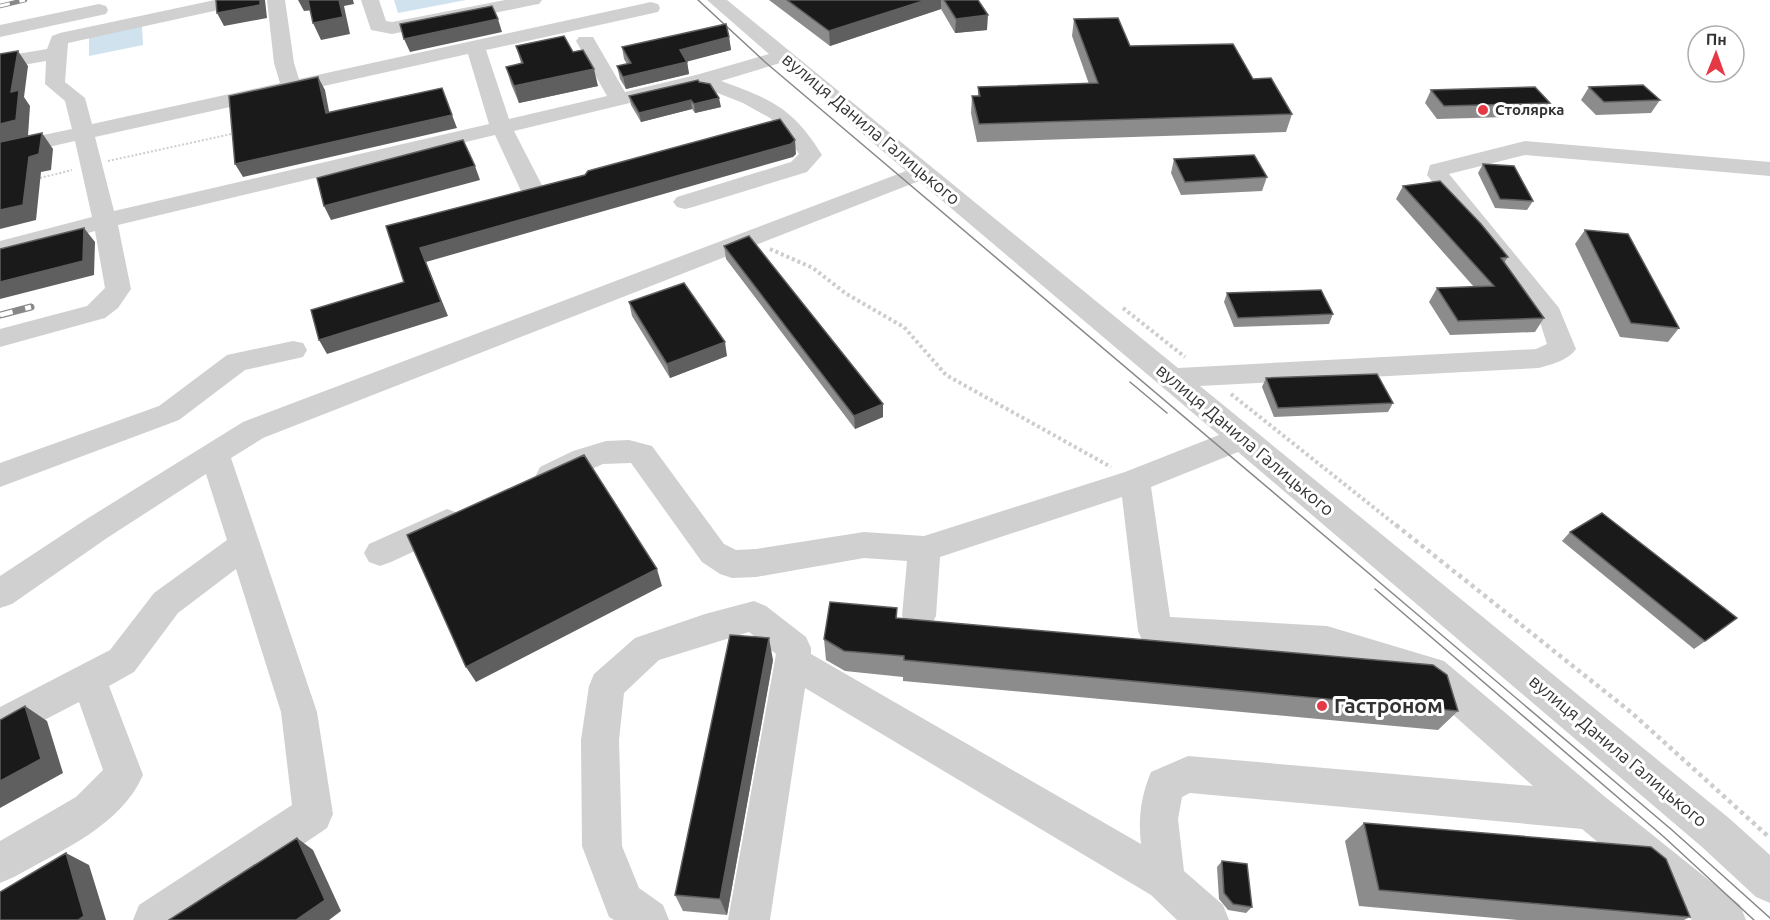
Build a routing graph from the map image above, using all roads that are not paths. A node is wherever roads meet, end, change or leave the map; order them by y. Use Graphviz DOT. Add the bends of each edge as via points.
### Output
graph roads {
  1 [pos="241,0"];
  2 [pos="276,0"];
  3 [pos="370,0"];
  4 [pos="716,0"];
  5 [pos="523,1"];
  6 [pos="117,6"];
  7 [pos="651,8"];
  8 [pos="0,31"];
  9 [pos="535,34"];
  10 [pos="586,41"];
  11 [pos="475,47"];
  12 [pos="56,53"];
  13 [pos="784,56"];
  14 [pos="0,63"];
  15 [pos="701,80"];
  16 [pos="291,87"];
  17 [pos="619,99"];
  18 [pos="501,126"];
  19 [pos="82,133"];
  20 [pos="0,151"];
  21 [pos="1770,169"];
  22 [pos="922,172"];
  23 [pos="557,187"];
  24 [pos="685,202"];
  25 [pos="105,221"];
  26 [pos="0,249"];
  27 [pos="0,338"];
  28 [pos="293,350"];
  29 [pos="1171,378"];
  30 [pos="1241,437"];
  31 [pos="214,454"];
  32 [pos="0,475"];
  33 [pos="1135,481"];
  34 [pos="527,486"];
  35 [pos="475,510"];
  36 [pos="244,545"];
  37 [pos="924,549"];
  38 [pos="380,553"];
  39 [pos="0,594"];
  40 [pos="919,616"];
  41 [pos="793,662"];
  42 [pos="88,679"];
  43 [pos="0,726"];
  44 [pos="1590,810"];
  45 [pos="0,863"];
  46 [pos="1165,881"];
  47 [pos="1770,883"];
  48 [pos="154,920"];
  49 [pos="648,920"];
  50 [pos="749,920"];
  51 [pos="1208,920"];
  52 [pos="1725,920"];
  1 -- 12 [label="street" via="68,37 59,40"];
  2 -- 16 [label="street"];
  3 -- 5 [label="street" via="378,26 383,28"];
  4 -- 13 [label="street, вулиця Данила Галицького"];
  5 -- 9 [label="street"];
  6 -- 8 [label="street"];
  7 -- 9 [label="street"];
  9 -- 11 [label="street"];
  10 -- 17 [label="street"];
  11 -- 16 [label="street"];
  11 -- 18 [label="street"];
  12 -- 14 [label="street"];
  12 -- 19 [label="street" via="55,84 75,98"];
  13 -- 15 [label="street"];
  13 -- 22 [label="street, вулиця Данила Галицького"];
  15 -- 17 [label="street"];
  15 -- 24 [label="street" via="767,105 783,117 811,155 799,167"];
  16 -- 19 [label="street"];
  17 -- 18 [label="street"];
  18 -- 23 [label="street" via="523,196"];
  18 -- 25 [label="street"];
  19 -- 20 [label="street"];
  19 -- 25 [label="street"];
  21 -- 29 [label="street" via="1525,148 1438,170 1438,175 1550,314 1562,349 1539,358"];
  22 -- 29 [label="street, вулиця Данила Галицького"];
  22 -- 31 [label="street" via="253,430"];
  25 -- 26 [label="street"];
  25 -- 27 [label="street" via="118,289 110,302 96,312"];
  28 -- 32 [label="street" via="237,362 169,413"];
  29 -- 30 [label="street, вулиця Данила Галицького"];
  30 -- 33 [label="street"];
  30 -- 47 [label="street, вулиця Данила Галицького"];
  31 -- 36 [label="street"];
  31 -- 39 [label="street"];
  33 -- 37 [label="street"];
  33 -- 44 [label="street" via="1155,631 1327,641 1431,672"];
  34 -- 37 [label="street" via="601,452 629,450 641,454 712,553 732,564 864,545"];
  35 -- 38 [label="street"];
  36 -- 42 [label="street" via="166,603 122,661"];
  36 -- 48 [label="street" via="299,711 313,814"];
  37 -- 40 [label="street"];
  41 -- 46 [label="street"];
  41 -- 49 [label="street" via="794,648 754,616 647,649 607,686 600,740 602,846 624,902"];
  41 -- 50 [label="street"];
  42 -- 43 [label="street"];
  42 -- 45 [label="street" via="124,774 90,811"];
  44 -- 46 [label="street" via="1188,774 1166,785 1158,819"];
  44 -- 52 [label="street"];
  46 -- 51 [label="street"];
}
